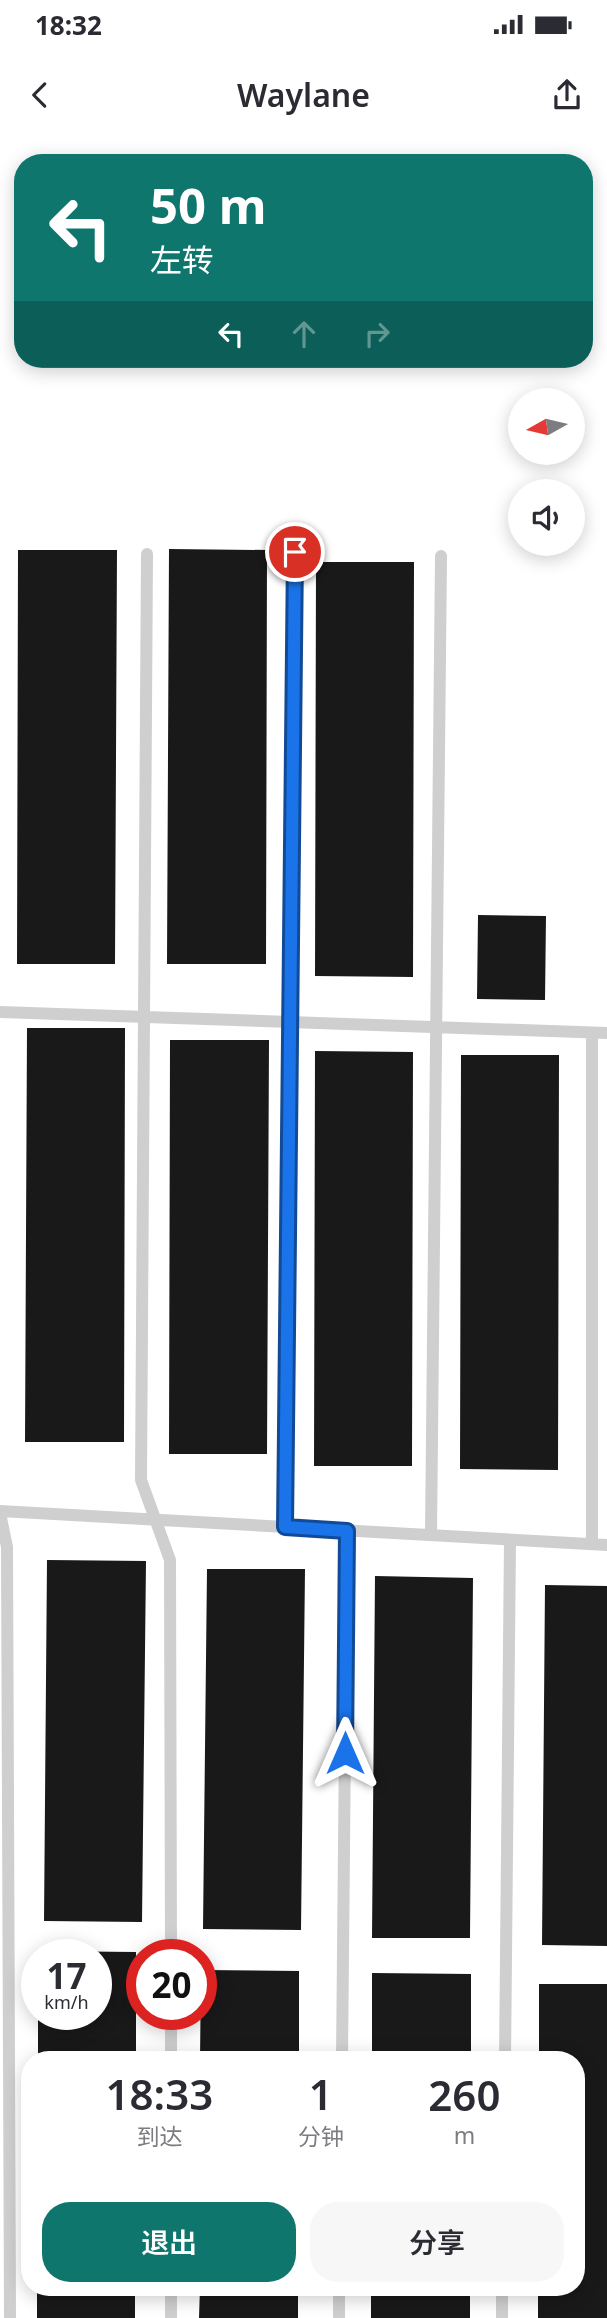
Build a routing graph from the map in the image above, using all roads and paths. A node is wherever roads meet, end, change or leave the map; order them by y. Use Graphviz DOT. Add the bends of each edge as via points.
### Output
graph roads {
  1 [pos="295,552"];
  2 [pos="147,554"];
  3 [pos="441,556"];
  4 [pos="0,1012"];
  5 [pos="144,1018"];
  6 [pos="290,1022"];
  7 [pos="436,1027"];
  8 [pos="592,1033"];
  9 [pos="607,1033"];
  10 [pos="0,1512"];
  11 [pos="156,1520"];
  12 [pos="285,1527"];
  13 [pos="347,1531"];
  14 [pos="431,1535"];
  15 [pos="510,1540"];
  16 [pos="592,1544"];
  17 [pos="607,1545"];
  18 [pos="171,1939"];
  19 [pos="171,2030"];
  20 [pos="171,2051"];
  21 [pos="342,2051"];
  22 [pos="505,2051"];
  23 [pos="172,2296"];
  24 [pos="340,2296"];
  25 [pos="502,2296"];
  26 [pos="10,2318"];
  27 [pos="172,2318"];
  28 [pos="339,2318"];
  29 [pos="502,2318"];
  1 -- 6 [label="lane"];
  2 -- 5 [label="lane"];
  3 -- 7 [label="lane"];
  4 -- 5 [label="lane"];
  5 -- 6 [label="lane"];
  5 -- 11 [label="lane" via="141,1480"];
  6 -- 7 [label="lane"];
  6 -- 12 [label="lane"];
  7 -- 8 [label="lane"];
  7 -- 14 [label="lane"];
  8 -- 9 [label="lane"];
  8 -- 16 [label="lane"];
  10 -- 11 [label="lane"];
  10 -- 26 [label="lane" via="7,1547"];
  11 -- 12 [label="lane"];
  11 -- 18 [label="lane" via="170,1560"];
  12 -- 13 [label="lane"];
  13 -- 14 [label="lane"];
  13 -- 21 [label="lane"];
  14 -- 15 [label="lane"];
  15 -- 16 [label="lane"];
  15 -- 22 [label="lane"];
  16 -- 17 [label="lane"];
  19 -- 20 [label="lane"];
  23 -- 27 [label="lane"];
  24 -- 28 [label="lane"];
  25 -- 29 [label="lane"];
}
